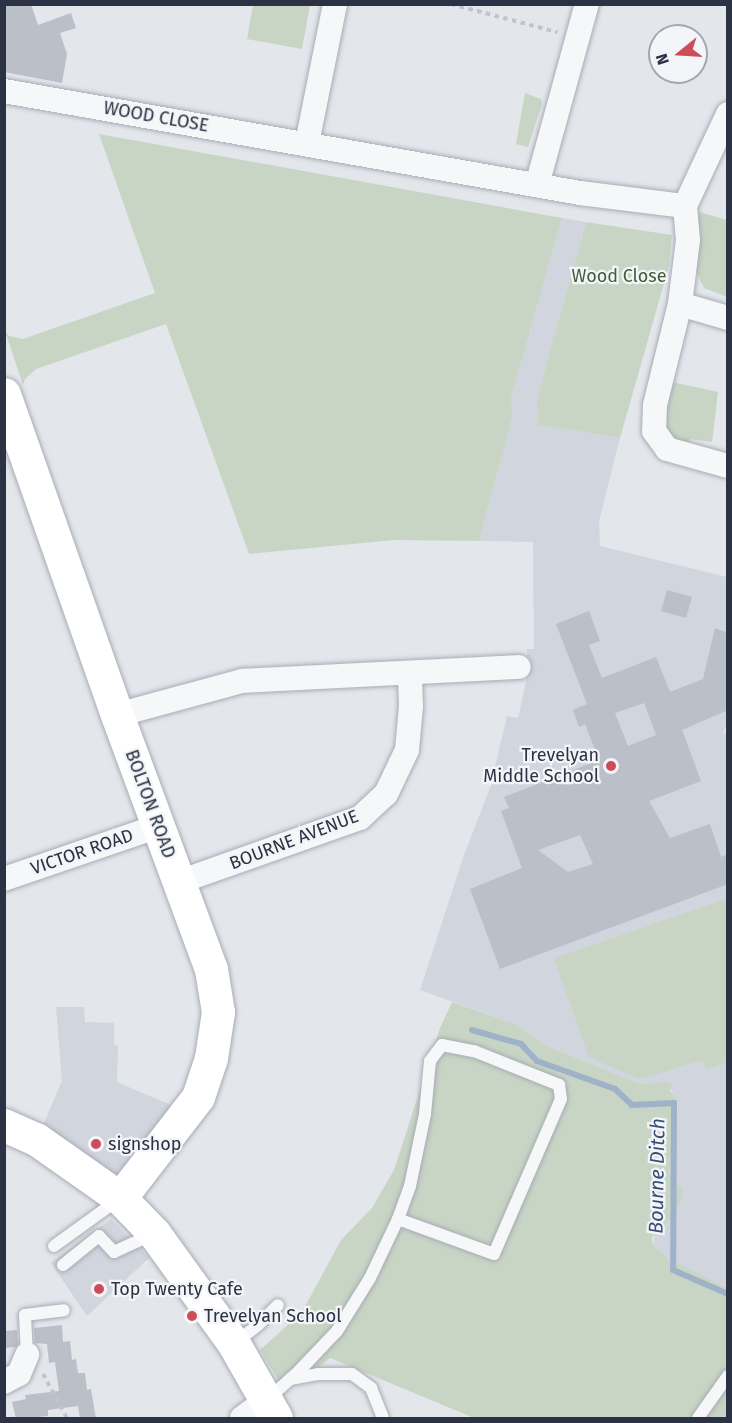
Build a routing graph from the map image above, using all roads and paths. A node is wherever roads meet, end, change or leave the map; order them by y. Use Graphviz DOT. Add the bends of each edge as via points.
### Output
graph roads {
  1 [pos="335,4"];
  2 [pos="451,4"];
  3 [pos="587,4"];
  4 [pos="578,37"];
  5 [pos="4,91"];
  6 [pos="728,114"];
  7 [pos="307,143"];
  8 [pos="537,185"];
  9 [pos="685,206"];
  10 [pos="680,304"];
  11 [pos="728,318"];
  12 [pos="4,394"];
  13 [pos="14,448"];
  14 [pos="728,466"];
  15 [pos="519,667"];
  16 [pos="410,674"];
  17 [pos="117,715"];
  18 [pos="159,826"];
  19 [pos="4,879"];
  20 [pos="179,882"];
  21 [pos="4,1125"];
  22 [pos="120,1198"];
  23 [pos="398,1219"];
  24 [pos="154,1233"];
  25 [pos="54,1246"];
  26 [pos="63,1264"];
  27 [pos="278,1305"];
  28 [pos="64,1310"];
  29 [pos="234,1344"];
  30 [pos="27,1355"];
  31 [pos="728,1376"];
  32 [pos="4,1382"];
  33 [pos="268,1404"];
  34 [pos="67,1419"];
  35 [pos="383,1419"];
  36 [pos="698,1419"];
  1 -- 7 [label="street"];
  2 -- 4 [label="path"];
  3 -- 4 [label="street"];
  4 -- 8 [label="street"];
  5 -- 7 [label="street, WOOD CLOSE"];
  6 -- 9 [label="street"];
  7 -- 8 [label="street, WOOD CLOSE"];
  8 -- 9 [label="street, WOOD CLOSE"];
  9 -- 10 [label="street" via="688,240"];
  10 -- 11 [label="street"];
  10 -- 14 [label="street" via="655,405 654,431 667,449"];
  12 -- 13 [label="street, BOLTON ROAD"];
  13 -- 17 [label="street, BOLTON ROAD"];
  15 -- 16 [label="street"];
  16 -- 17 [label="street" via="242,681"];
  16 -- 20 [label="street, BOURNE AVENUE" via="407,750 386,794 360,819"];
  17 -- 18 [label="street, BOLTON ROAD"];
  18 -- 19 [label="street, VICTOR ROAD"];
  18 -- 20 [label="street, BOLTON ROAD"];
  20 -- 22 [label="street, BOLTON ROAD" via="211,969 218,1012 211,1058 198,1097"];
  21 -- 22 [label="street" via="36,1139"];
  22 -- 24 [label="street"];
  22 -- 25 [label="lane"];
  23 -- 23 [label="lane" via="410,1186 425,1114 430,1061 442,1046 474,1051 559,1085 561,1099 494,1254"];
  23 -- 33 [label="lane" via="370,1278 337,1331"];
  24 -- 26 [label="lane" via="114,1252 99,1236"];
  24 -- 29 [label="street"];
  27 -- 29 [label="lane"];
  28 -- 30 [label="lane" via="25,1315"];
  29 -- 33 [label="street"];
  30 -- 32 [label="street" via="18,1374"];
  30 -- 34 [label="path" via="37,1362"];
  31 -- 36 [label="lane"];
  33 -- 35 [label="lane" via="318,1374 352,1374 371,1388"];
}
